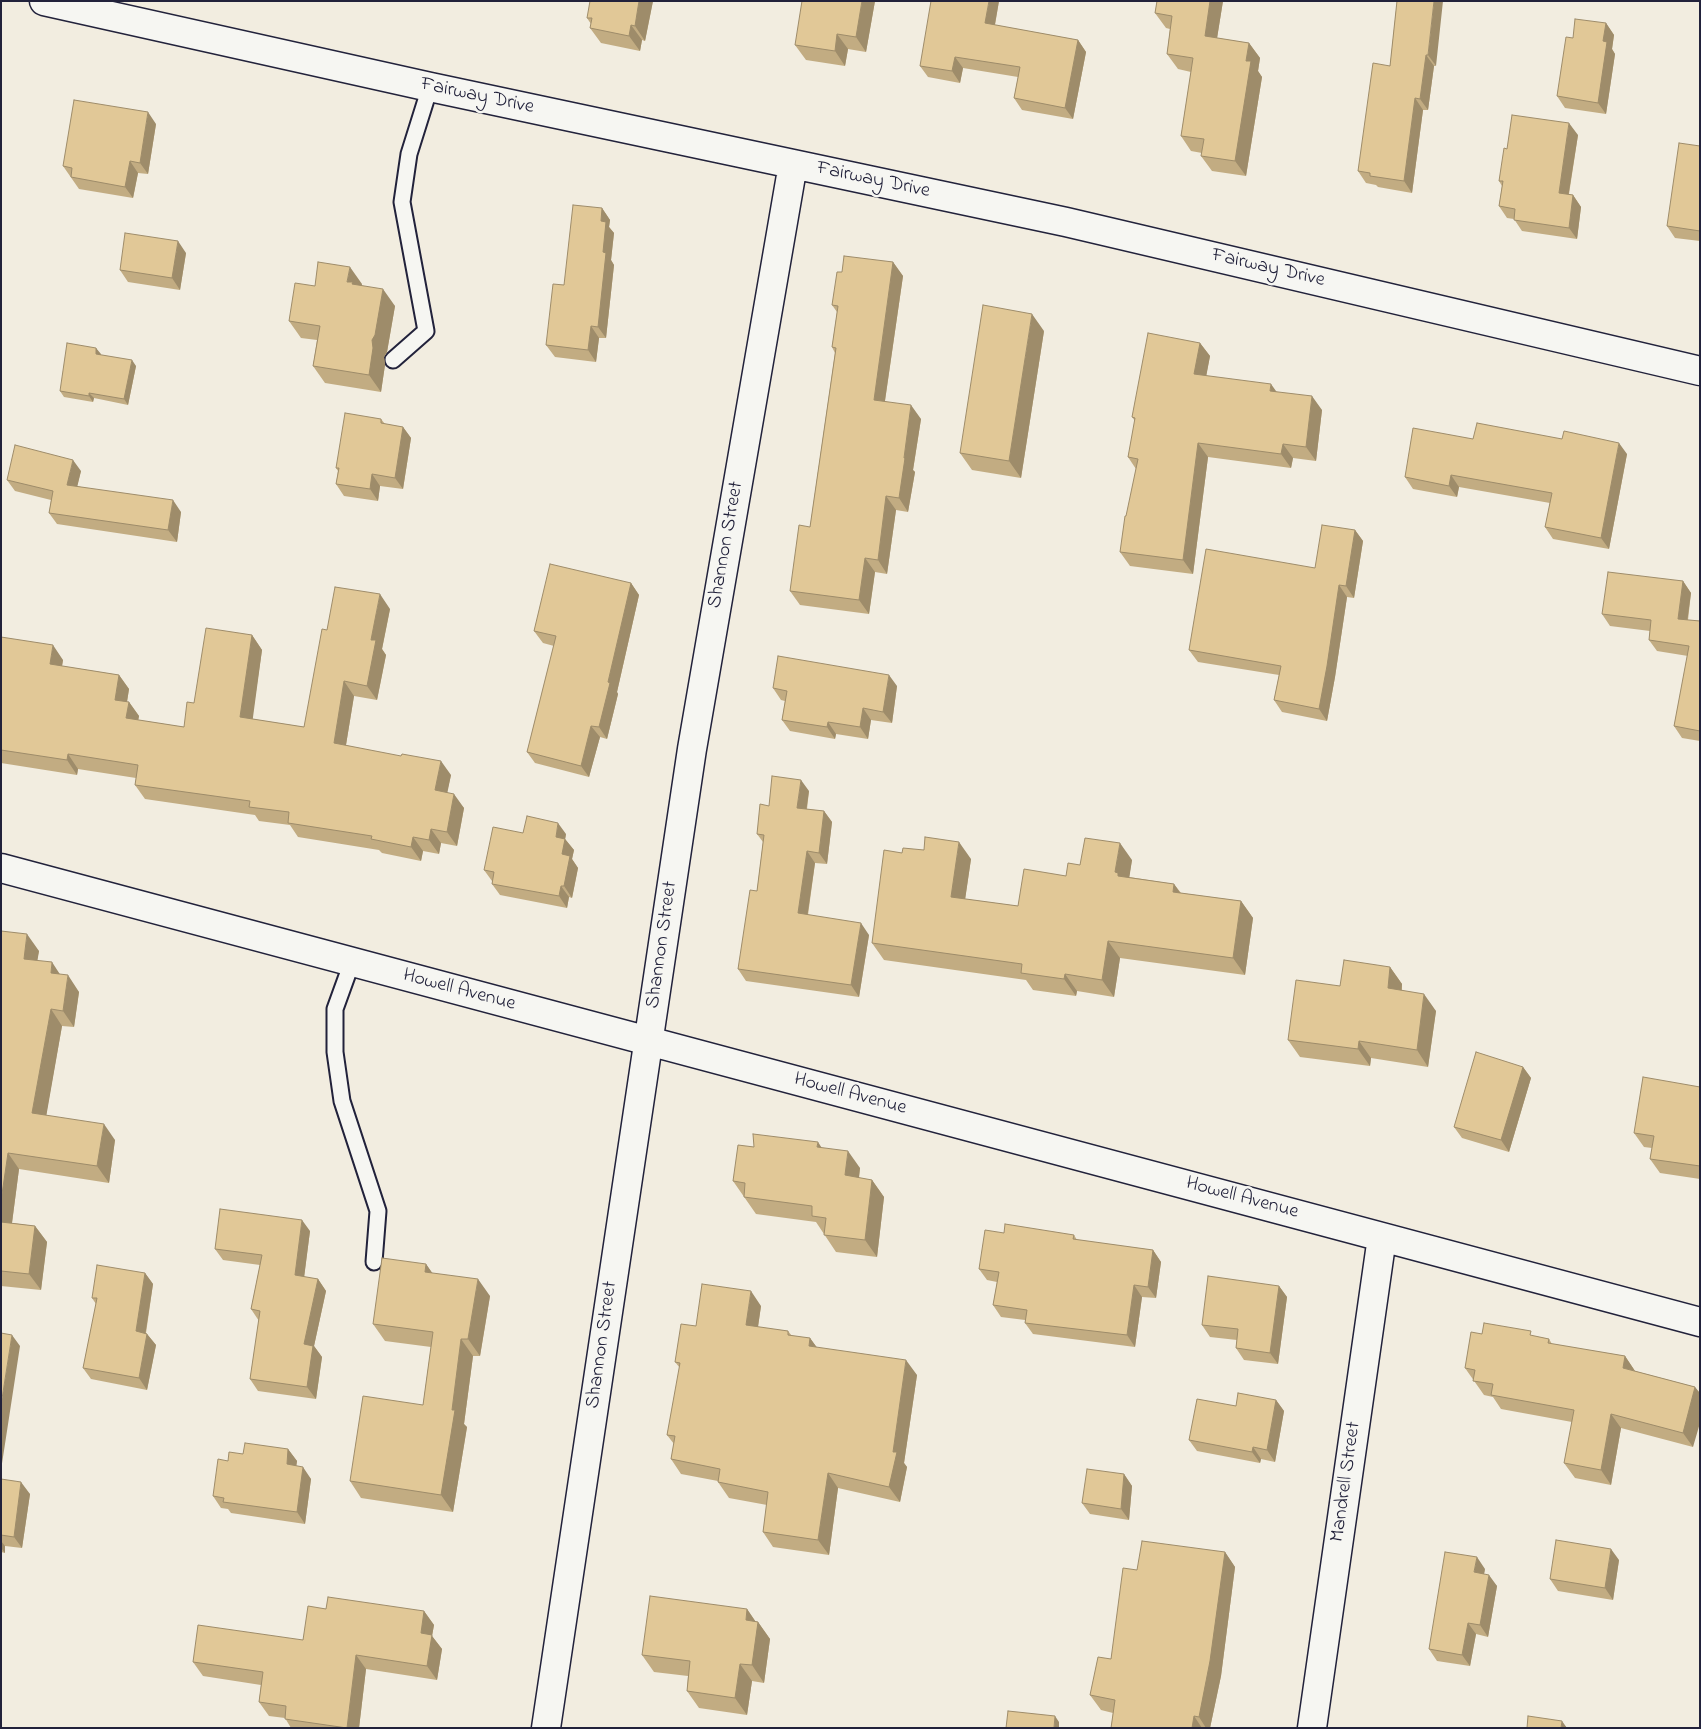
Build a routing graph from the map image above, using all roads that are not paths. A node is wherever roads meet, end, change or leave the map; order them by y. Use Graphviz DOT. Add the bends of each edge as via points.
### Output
graph roads {
  1 [pos="44,1"];
  2 [pos="430,87"];
  3 [pos="793,164"];
  4 [pos="392,360"];
  5 [pos="1700,371"];
  6 [pos="1,868"];
  7 [pos="352,962"];
  8 [pos="648,1042"];
  9 [pos="1382,1236"];
  10 [pos="374,1262"];
  11 [pos="1700,1322"];
  12 [pos="546,1728"];
  13 [pos="1312,1728"];
  1 -- 2 [label="street, Fairway Drive"];
  2 -- 3 [label="street, Fairway Drive"];
  2 -- 4 [label="lane" via="409,154 402,202 426,332"];
  3 -- 5 [label="street, Fairway Drive" via="1066,222"];
  3 -- 8 [label="street, Shannon Street" via="692,749"];
  6 -- 7 [label="street, Howell Avenue"];
  7 -- 8 [label="street, Howell Avenue"];
  7 -- 10 [label="lane" via="335,1009 335,1052 342,1101 378,1211"];
  8 -- 9 [label="street, Howell Avenue"];
  8 -- 12 [label="street, Shannon Street"];
  9 -- 11 [label="street, Howell Avenue"];
  9 -- 13 [label="street, Mandrell Street"];
}
